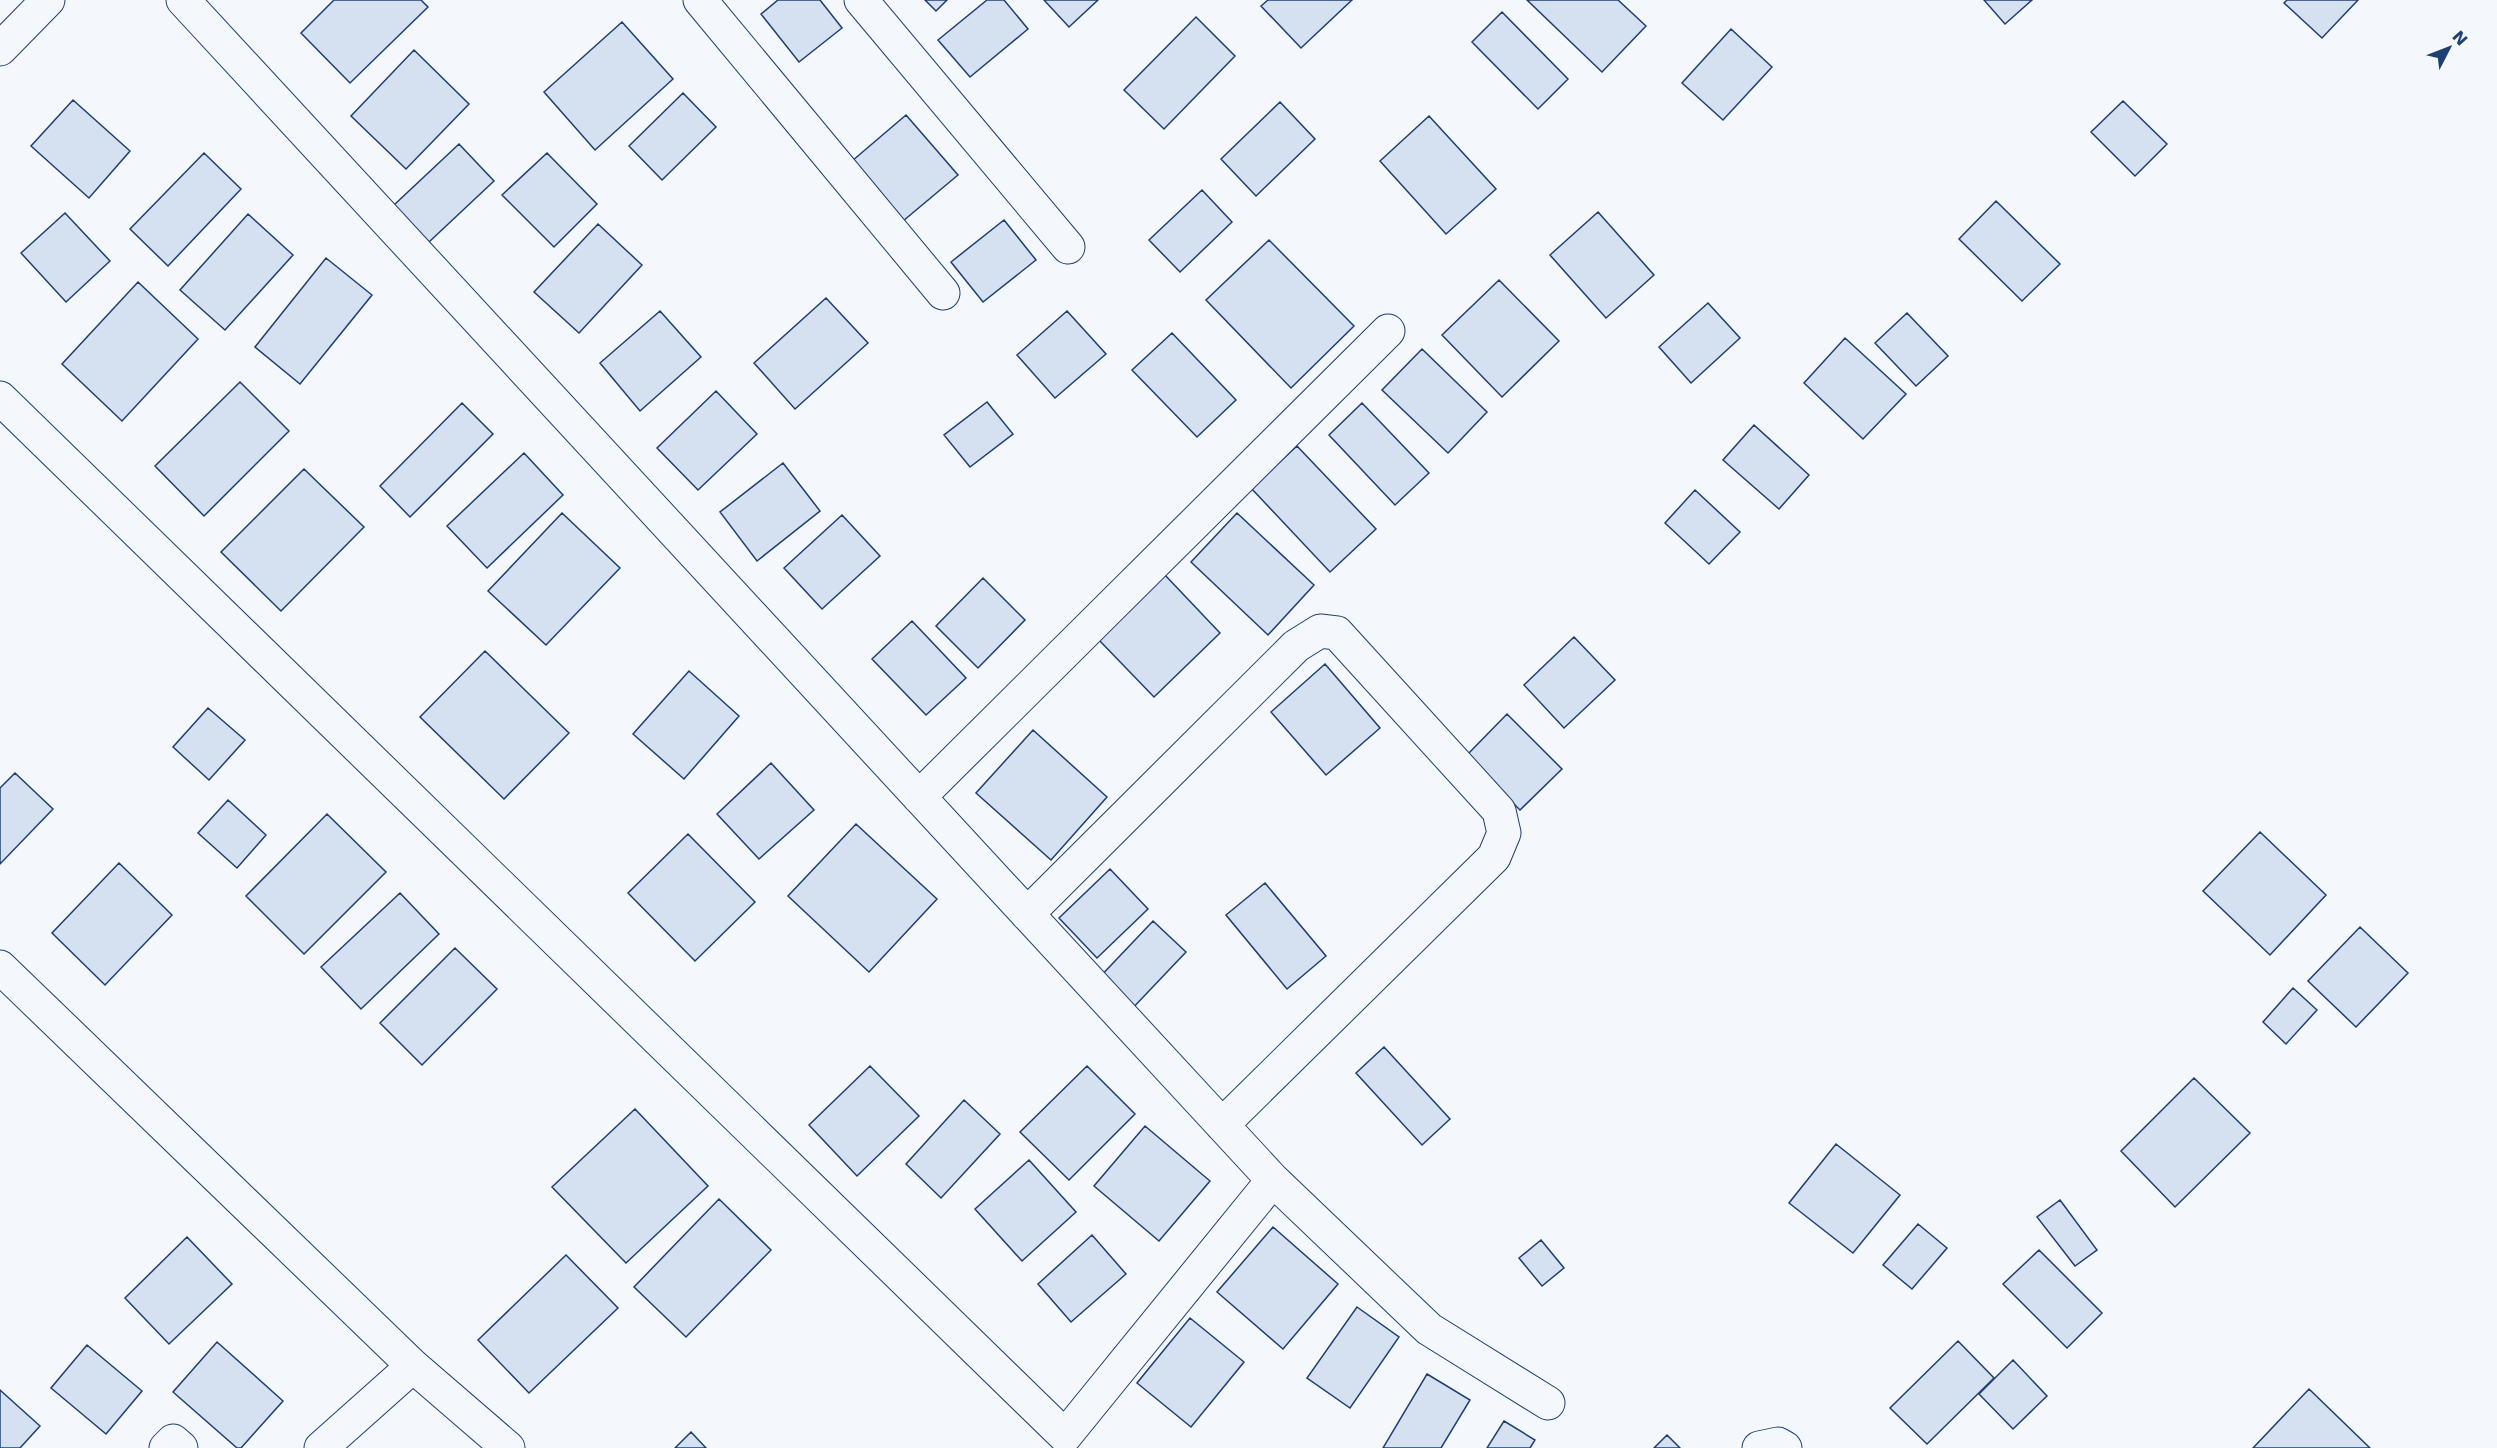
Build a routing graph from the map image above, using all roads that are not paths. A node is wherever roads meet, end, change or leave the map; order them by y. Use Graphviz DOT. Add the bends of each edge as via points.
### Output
graph roads {
  1 [pos="48,0"];
  2 [pos="183,0"];
  3 [pos="700,0"];
  4 [pos="861,0"];
  5 [pos="0,49"];
  6 [pos="1068,247"];
  7 [pos="943,293"];
  8 [pos="1388,331"];
  9 [pos="0,398"];
  10 [pos="919,797"];
  11 [pos="1027,914"];
  12 [pos="0,967"];
  13 [pos="1222,1125"];
  14 [pos="1272,1180"];
  15 [pos="413,1366"];
  16 [pos="1548,1403"];
  17 [pos="166,1448"];
  18 [pos="181,1448"];
  19 [pos="321,1448"];
  20 [pos="508,1448"];
  21 [pos="1759,1448"];
  22 [pos="1785,1448"];
  1 -- 5 [label="street"];
  2 -- 10 [label="street"];
  3 -- 7 [label="street"];
  4 -- 6 [label="street"];
  8 -- 10 [label="street"];
  9 -- 14 [label="street" via="1065,1437"];
  10 -- 11 [label="street"];
  11 -- 13 [label="street"];
  11 -- 13 [label="street" via="1296,646 1320,631 1337,633 1499,811 1504,833 1494,857"];
  12 -- 15 [label="street"];
  13 -- 14 [label="street"];
  14 -- 16 [label="street" via="1429,1329"];
  15 -- 19 [label="street"];
  15 -- 20 [label="street"];
  17 -- 18 [label="street" via="173,1441"];
  21 -- 22 [label="street" via="1778,1444"];
}
